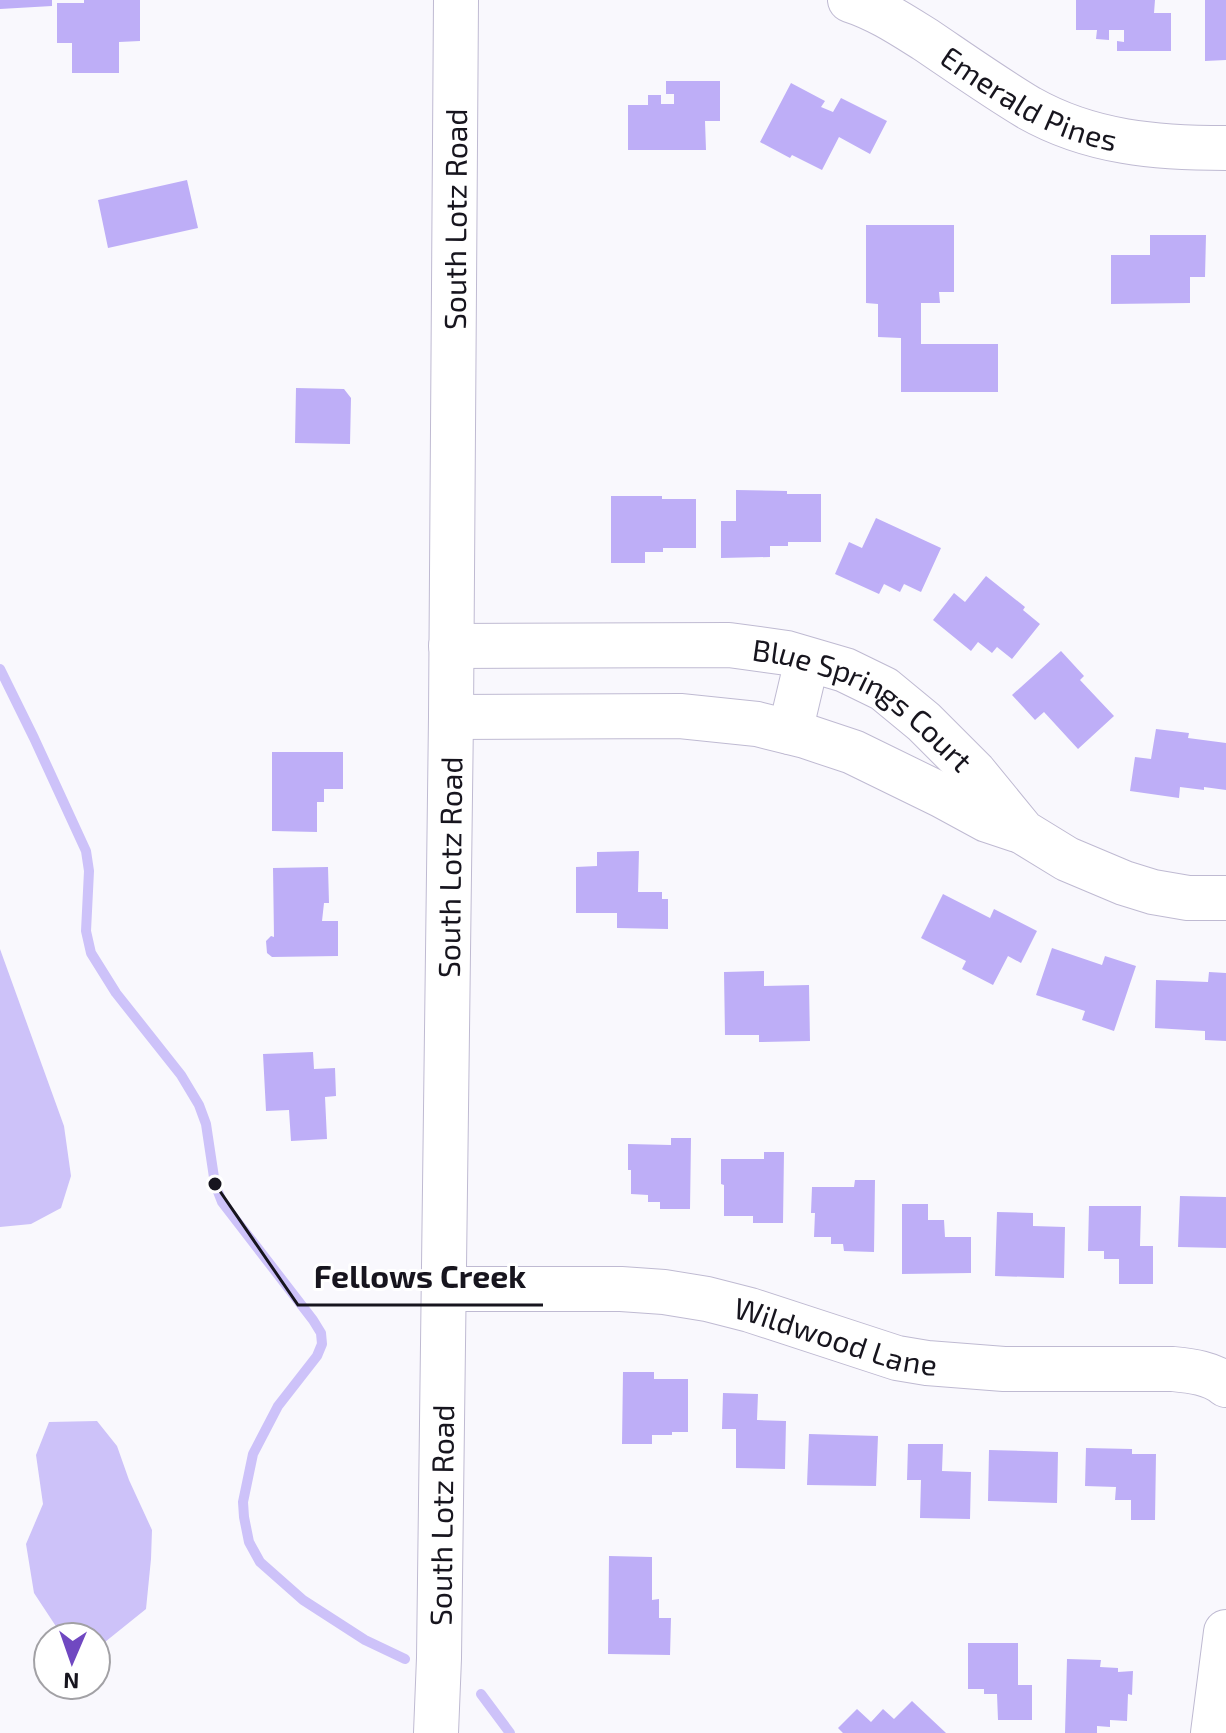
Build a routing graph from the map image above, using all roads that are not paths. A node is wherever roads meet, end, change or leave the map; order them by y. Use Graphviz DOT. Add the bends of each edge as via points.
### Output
graph roads {
  1 [pos="456,0"];
  2 [pos="850,0"];
  3 [pos="1226,148"];
  4 [pos="451,646"];
  5 [pos="807,660"];
  6 [pos="451,717"];
  7 [pos="790,732"];
  8 [pos="1023,832"];
  9 [pos="1226,898"];
  10 [pos="444,1289"];
  11 [pos="1226,1385"];
  12 [pos="1226,1632"];
  13 [pos="436,1733"];
  14 [pos="1213,1733"];
  1 -- 4 [label="street, South Lotz Road"];
  2 -- 3 [label="street, Emerald Pines" via="890,17 1030,108 1062,123 1130,143"];
  4 -- 5 [label="street, Blue Springs Court" via="729,645"];
  4 -- 6 [label="street, South Lotz Road"];
  5 -- 7 [label="street"];
  5 -- 8 [label="street, Blue Springs Court" via="845,670 884,689 974,772"];
  6 -- 7 [label="street" via="680,716"];
  6 -- 10 [label="street, South Lotz Road"];
  7 -- 8 [label="street" via="853,752 987,820"];
  8 -- 9 [label="street, Blue Springs Court" via="1067,859 1124,883 1188,898"];
  10 -- 11 [label="street, Wildwood Lane" via="664,1292 750,1310 897,1358 1004,1369 1173,1369 1200,1372"];
  10 -- 13 [label="street, South Lotz Road"];
  12 -- 14 [label="street"];
}
